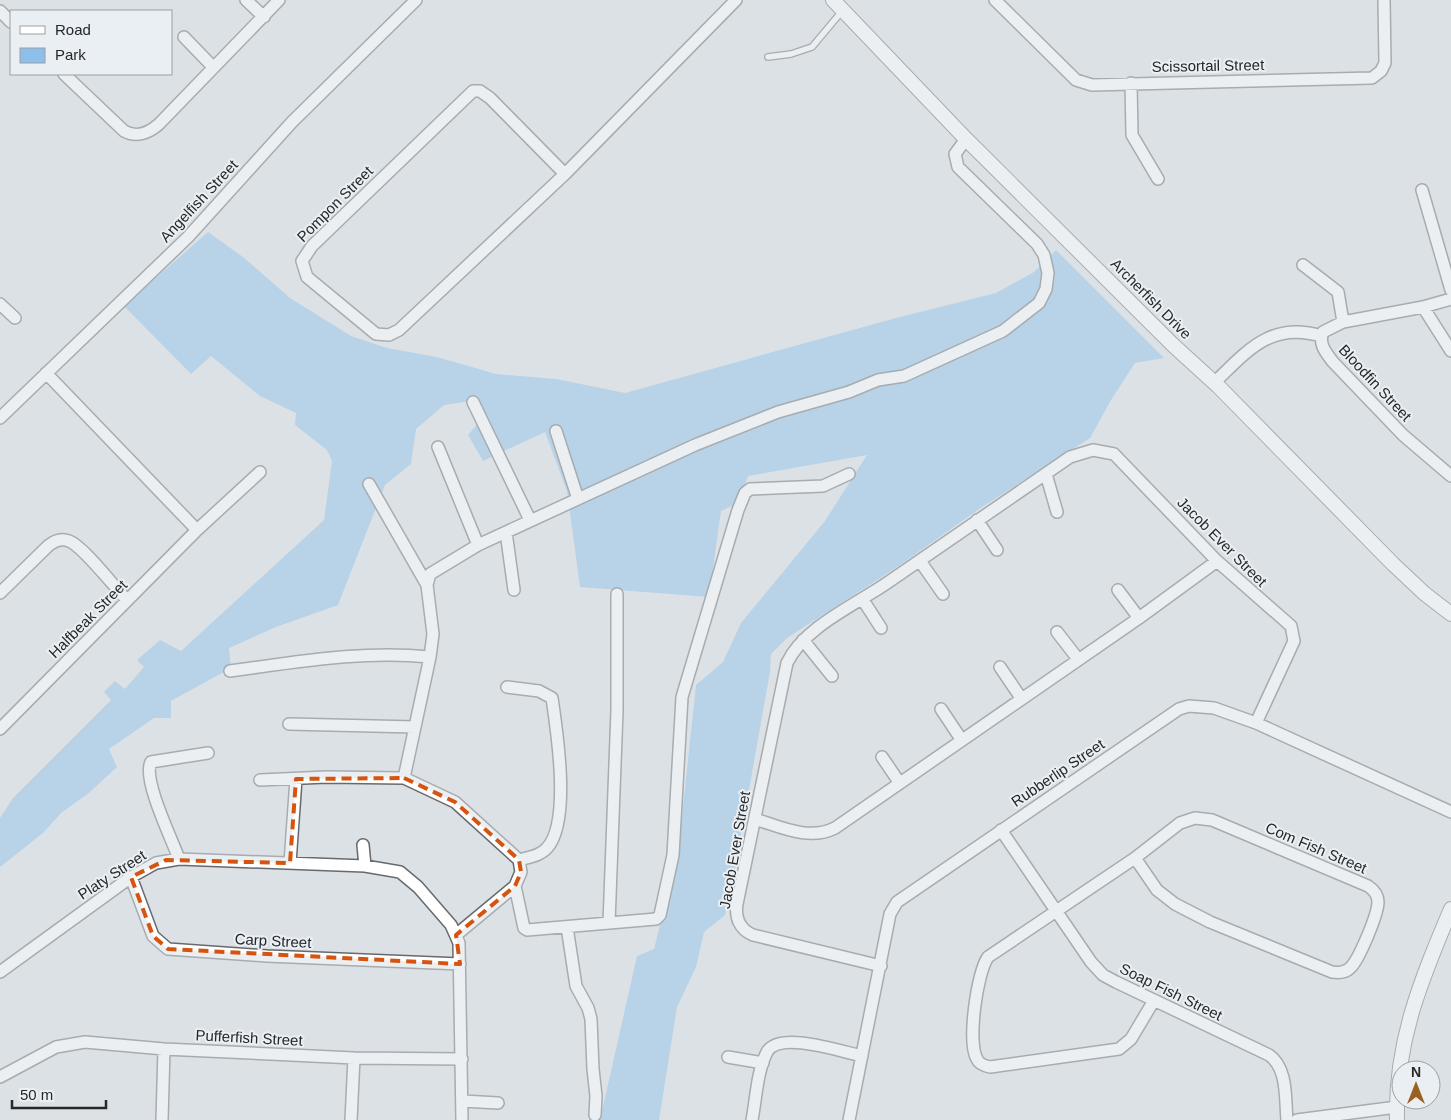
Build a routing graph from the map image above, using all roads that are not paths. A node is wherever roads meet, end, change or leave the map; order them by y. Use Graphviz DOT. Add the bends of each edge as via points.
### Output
graph roads {
  1 [pos="246,0"];
  2 [pos="279,0"];
  3 [pos="416,0"];
  4 [pos="736,0"];
  5 [pos="995,0"];
  6 [pos="1384,0"];
  7 [pos="838,5"];
  8 [pos="0,11"];
  9 [pos="264,17"];
  10 [pos="10,21"];
  11 [pos="184,37"];
  12 [pos="768,57"];
  13 [pos="213,67"];
  14 [pos="65,75"];
  15 [pos="1131,83"];
  16 [pos="966,138"];
  17 [pos="565,174"];
  18 [pos="1158,179"];
  19 [pos="1422,190"];
  20 [pos="1303,265"];
  21 [pos="1451,290"];
  22 [pos="1451,299"];
  23 [pos="0,304"];
  24 [pos="1423,307"];
  25 [pos="14,318"];
  26 [pos="1343,322"];
  27 [pos="1322,336"];
  28 [pos="1451,351"];
  29 [pos="46,373"];
  30 [pos="1214,383"];
  31 [pos="473,402"];
  32 [pos="0,418"];
  33 [pos="556,431"];
  34 [pos="438,447"];
  35 [pos="260,472"];
  36 [pos="849,474"];
  37 [pos="1046,474"];
  38 [pos="1451,476"];
  39 [pos="369,484"];
  40 [pos="578,499"];
  41 [pos="1058,512"];
  42 [pos="530,520"];
  43 [pos="977,520"];
  44 [pos="197,530"];
  45 [pos="506,532"];
  46 [pos="478,545"];
  47 [pos="998,550"];
  48 [pos="920,561"];
  49 [pos="1217,561"];
  50 [pos="427,585"];
  51 [pos="514,590"];
  52 [pos="1118,590"];
  53 [pos="0,593"];
  54 [pos="617,594"];
  55 [pos="943,594"];
  56 [pos="127,600"];
  57 [pos="863,600"];
  58 [pos="1451,614"];
  59 [pos="1139,618"];
  60 [pos="880,628"];
  61 [pos="1057,632"];
  62 [pos="803,640"];
  63 [pos="430,657"];
  64 [pos="1078,659"];
  65 [pos="1000,667"];
  66 [pos="230,671"];
  67 [pos="832,676"];
  68 [pos="507,687"];
  69 [pos="1021,698"];
  70 [pos="941,709"];
  71 [pos="1256,723"];
  72 [pos="289,724"];
  73 [pos="415,727"];
  74 [pos="0,729"];
  75 [pos="961,739"];
  76 [pos="208,753"];
  77 [pos="882,757"];
  78 [pos="296,778"];
  79 [pos="404,778"];
  80 [pos="260,780"];
  81 [pos="899,782"];
  82 [pos="1451,812"];
  83 [pos="755,819"];
  84 [pos="1001,830"];
  85 [pos="364,845"];
  86 [pos="1135,858"];
  87 [pos="179,859"];
  88 [pos="519,860"];
  89 [pos="290,863"];
  90 [pos="365,866"];
  91 [pos="131,876"];
  92 [pos="514,886"];
  93 [pos="1451,909"];
  94 [pos="1056,911"];
  95 [pos="610,923"];
  96 [pos="567,927"];
  97 [pos="456,935"];
  98 [pos="460,964"];
  99 [pos="881,966"];
  100 [pos="0,972"];
  101 [pos="1153,1002"];
  102 [pos="164,1049"];
  103 [pos="862,1056"];
  104 [pos="728,1057"];
  105 [pos="354,1058"];
  106 [pos="462,1059"];
  107 [pos="763,1063"];
  108 [pos="0,1077"];
  109 [pos="462,1101"];
  110 [pos="498,1103"];
  111 [pos="1397,1113"];
  112 [pos="595,1116"];
  113 [pos="162,1120"];
  114 [pos="351,1120"];
  115 [pos="462,1120"];
  116 [pos="752,1120"];
  117 [pos="849,1120"];
  118 [pos="1287,1120"];
  119 [pos="1297,1120"];
  1 -- 9 [label="street"];
  2 -- 9 [label="street"];
  3 -- 29 [label="street, Angelfish Street" via="292,122 188,237"];
  4 -- 17 [label="street, Pompon Street"];
  5 -- 15 [label="street, Scissortail Street" via="1076,80 1092,85"];
  6 -- 15 [label="street, Scissortail Street" via="1385,62 1381,71 1372,78"];
  7 -- 12 [label="lane" via="812,46 791,54"];
  7 -- 16 [label="street, Archerfish Drive"];
  8 -- 10 [label="street"];
  9 -- 13 [label="street"];
  11 -- 13 [label="street"];
  13 -- 14 [label="street" via="154,128 135,135 124,132"];
  15 -- 18 [label="street" via="1132,135"];
  16 -- 30 [label="street, Archerfish Drive"];
  16 -- 40 [label="street" via="955,154 958,166 1037,244 1044,255 1048,273 1040,303 1003,331 904,376 878,380 849,392 778,412 695,445"];
  17 -- 17 [label="street, Pompon Street" via="394,333 376,334 304,272 302,261 312,246 473,91 480,91 490,98"];
  19 -- 21 [label="street"];
  20 -- 26 [label="street" via="1338,292"];
  22 -- 24 [label="street, Bloodfin Street"];
  23 -- 25 [label="street"];
  24 -- 26 [label="street, Bloodfin Street"];
  24 -- 28 [label="street"];
  26 -- 27 [label="street, Bloodfin Street" via="1328,328"];
  27 -- 30 [label="street" via="1292,331 1269,336"];
  27 -- 38 [label="street, Bloodfin Street" via="1324,349 1333,362 1404,435"];
  29 -- 32 [label="street, Angelfish Street"];
  29 -- 44 [label="street"];
  30 -- 58 [label="street, Archerfish Drive" via="1393,564"];
  31 -- 42 [label="street"];
  33 -- 40 [label="street"];
  34 -- 46 [label="street"];
  35 -- 44 [label="street, Halfbeak Street"];
  36 -- 95 [label="street" via="823,486 756,488 746,493 719,568 682,697 673,855 660,915 656,919"];
  37 -- 41 [label="street"];
  37 -- 43 [label="street, Jacob Ever Street"];
  37 -- 49 [label="street, Jacob Ever Street" via="1085,451 1101,450 1114,454"];
  39 -- 50 [label="street"];
  40 -- 42 [label="street"];
  42 -- 45 [label="street"];
  43 -- 47 [label="street"];
  43 -- 48 [label="street, Jacob Ever Street"];
  44 -- 56 [label="street, Halfbeak Street"];
  45 -- 46 [label="street"];
  45 -- 51 [label="street"];
  46 -- 50 [label="street" via="430,574"];
  48 -- 55 [label="street"];
  48 -- 57 [label="street, Jacob Ever Street"];
  49 -- 59 [label="street"];
  49 -- 71 [label="street, Jacob Ever Street" via="1288,621 1294,630 1292,646"];
  50 -- 63 [label="street" via="433,634"];
  52 -- 59 [label="street"];
  53 -- 56 [label="street" via="48,546 62,539 75,544"];
  54 -- 95 [label="street"];
  56 -- 74 [label="street, Halfbeak Street"];
  57 -- 60 [label="street"];
  57 -- 62 [label="street, Jacob Ever Street"];
  59 -- 64 [label="street"];
  61 -- 64 [label="street"];
  62 -- 67 [label="street"];
  62 -- 83 [label="street, Jacob Ever Street" via="793,652 785,671"];
  63 -- 66 [label="street" via="362,654"];
  63 -- 73 [label="street"];
  64 -- 69 [label="street"];
  65 -- 69 [label="street"];
  68 -- 88 [label="street" via="540,691 552,698 560,751 559,821 555,837 542,853"];
  69 -- 75 [label="street"];
  70 -- 75 [label="street"];
  71 -- 82 [label="street, Rubberlip Street"];
  71 -- 84 [label="street, Rubberlip Street" via="1214,708 1189,706 1179,709"];
  72 -- 73 [label="street"];
  73 -- 79 [label="street"];
  75 -- 81 [label="street"];
  76 -- 87 [label="street" via="161,759 149,766 151,786"];
  77 -- 81 [label="street"];
  78 -- 79 [label="street"];
  78 -- 80 [label="street"];
  78 -- 89 [label="street"];
  79 -- 88 [label="street" via="455,802"];
  81 -- 83 [label="street" via="835,828 823,833 810,834"];
  83 -- 99 [label="street, Jacob Ever Street" via="736,908 743,930"];
  84 -- 94 [label="street, Soap Fish Street"];
  84 -- 99 [label="street, Rubberlip Street" via="897,902 890,914"];
  85 -- 90 [label="street"];
  86 -- 86 [label="street, Com Fish Street" via="1184,821 1206,818 1368,886 1377,895 1378,904 1355,962 1345,971 1332,972 1174,904 1157,890"];
  86 -- 94 [label="street, Com Fish Street"];
  87 -- 89 [label="street, Platy Street"];
  87 -- 91 [label="street, Platy Street" via="156,863"];
  88 -- 92 [label="street" via="520,872"];
  89 -- 90 [label="street, Platy Street"];
  90 -- 97 [label="street, Platy Street" via="393,870 407,876 451,925"];
  91 -- 98 [label="street, Carp Street" via="153,936 168,949"];
  91 -- 100 [label="street, Platy Street"];
  92 -- 96 [label="street" via="524,928"];
  92 -- 97 [label="street"];
  93 -- 111 [label="street" via="1412,1005 1400,1062"];
  94 -- 101 [label="street, Soap Fish Street" via="1097,968"];
  94 -- 101 [label="street, Com Fish Street" via="995,951 984,962 973,1039 975,1055 980,1063 990,1067 1119,1049 1131,1039"];
  95 -- 96 [label="street"];
  96 -- 112 [label="street" via="576,986 591,1019"];
  97 -- 98 [label="street, Platy Street"];
  98 -- 106 [label="street, Platy Street"];
  99 -- 103 [label="street, Rubberlip Street"];
  101 -- 118 [label="street, Soap Fish Street" via="1276,1060 1281,1069"];
  102 -- 105 [label="street, Pufferfish Street"];
  102 -- 108 [label="street, Pufferfish Street" via="75,1042 44,1052"];
  102 -- 113 [label="street"];
  103 -- 107 [label="street" via="787,1041 771,1046"];
  103 -- 117 [label="street, Rubberlip Street"];
  104 -- 107 [label="street"];
  105 -- 106 [label="street, Pufferfish Street"];
  105 -- 114 [label="street"];
  106 -- 109 [label="street"];
  107 -- 116 [label="street"];
  109 -- 110 [label="street"];
  109 -- 115 [label="street"];
  111 -- 119 [label="street"];
}
